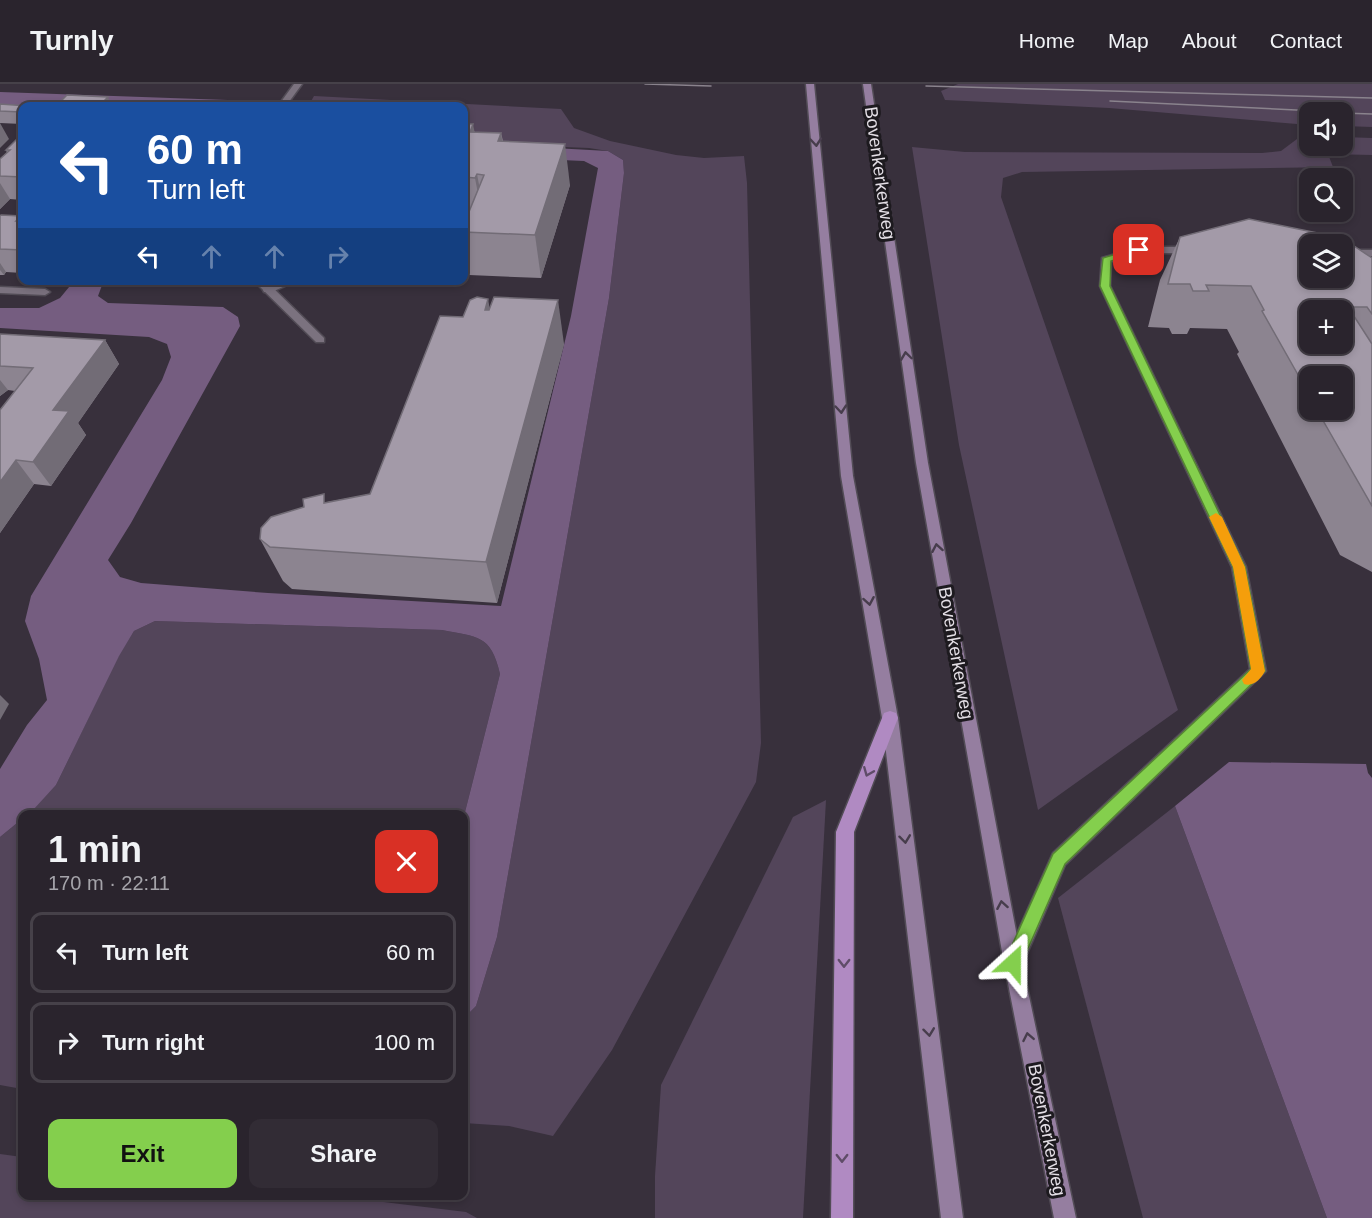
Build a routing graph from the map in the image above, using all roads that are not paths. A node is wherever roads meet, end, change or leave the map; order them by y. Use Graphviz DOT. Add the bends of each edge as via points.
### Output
graph roads {
  1 [pos="298,84"];
  2 [pos="810,84"];
  3 [pos="867,84"];
  4 [pos="285,102"];
  5 [pos="1207,251"];
  6 [pos="1353,253"];
  7 [pos="1372,253"];
  8 [pos="263,285"];
  9 [pos="280,285"];
  10 [pos="0,290"];
  11 [pos="268,290"];
  12 [pos="45,292"];
  13 [pos="320,340"];
  14 [pos="890,718"];
  15 [pos="1013,963"];
  16 [pos="842,1218"];
  17 [pos="952,1218"];
  18 [pos="1065,1218"];
  1 -- 4 [label="street"];
  2 -- 14 [label="main road, one-way" via="847,476"];
  15 -- 3 [label="main road, Bovenkerkerweg, one-way" via="922,464"];
  5 -- 15 [label="street" via="1139,250 1106,260 1105,286 1239,567 1258,671 1059,859"];
  6 -- 7 [label="street"];
  8 -- 11 [label="street"];
  9 -- 11 [label="street"];
  10 -- 12 [label="street"];
  11 -- 13 [label="street"];
  14 -- 16 [label="main road, one-way" via="845,832"];
  14 -- 17 [label="main road, one-way"];
  18 -- 15 [label="main road, Bovenkerkerweg, one-way"];
}
